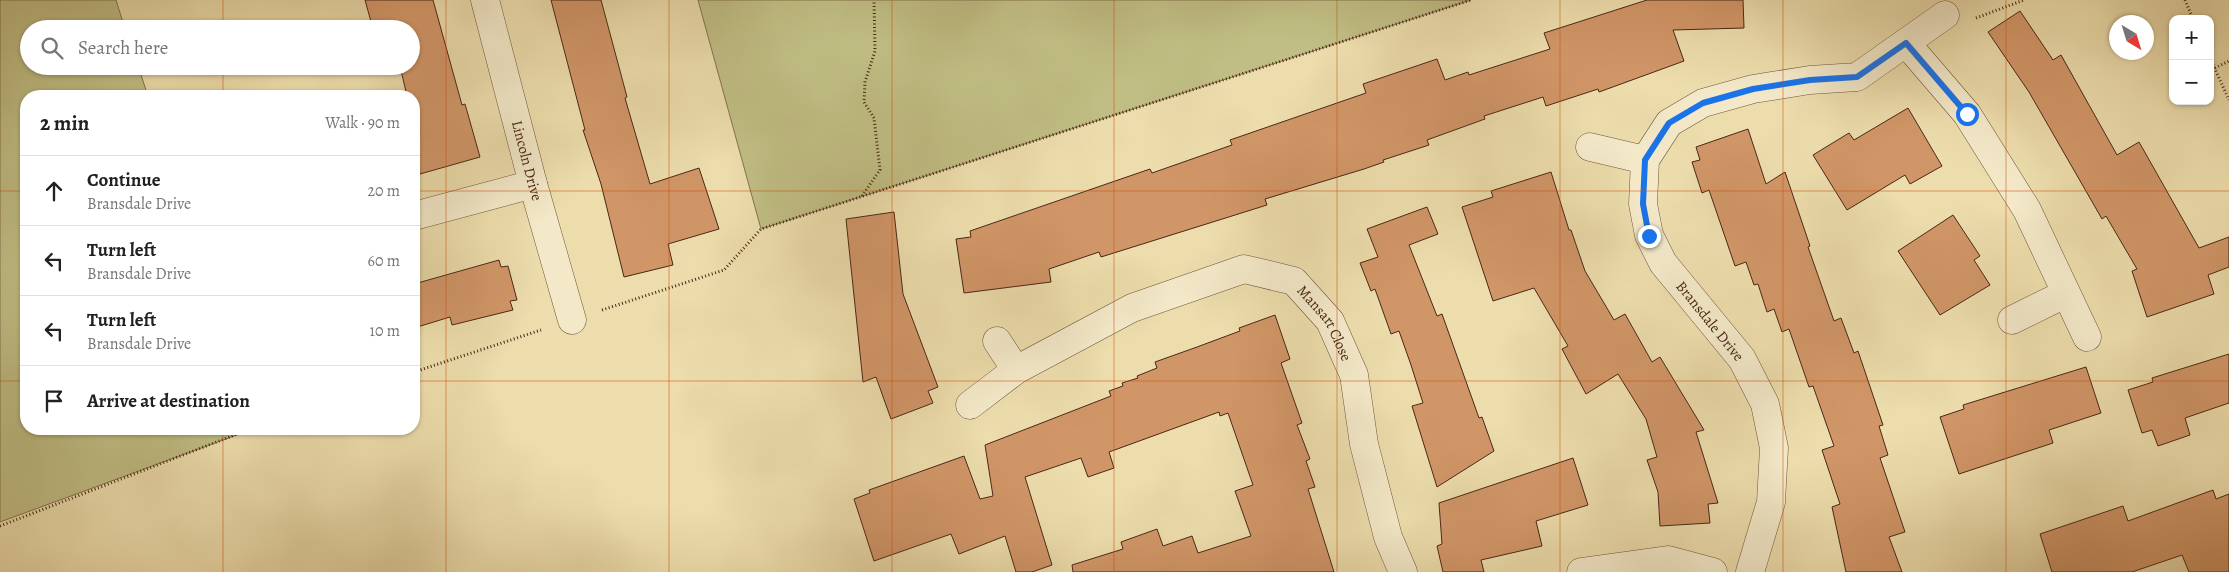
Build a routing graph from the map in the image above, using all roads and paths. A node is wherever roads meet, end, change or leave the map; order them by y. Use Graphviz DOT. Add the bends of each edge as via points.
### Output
graph roads {
  1 [pos="485,0"];
  2 [pos="874,0"];
  3 [pos="1471,0"];
  4 [pos="2024,0"];
  5 [pos="2185,0"];
  6 [pos="1945,15"];
  7 [pos="2191,15"];
  8 [pos="1906,43"];
  9 [pos="2211,60"];
  10 [pos="2229,61"];
  11 [pos="2215,68"];
  12 [pos="2229,100"];
  13 [pos="1590,147"];
  14 [pos="1645,160"];
  15 [pos="533,184"];
  16 [pos="862,196"];
  17 [pos="420,214"];
  18 [pos="2065,294"];
  19 [pos="572,320"];
  20 [pos="2012,320"];
  21 [pos="2087,337"];
  22 [pos="997,341"];
  23 [pos="420,370"];
  24 [pos="1016,370"];
  25 [pos="970,404"];
  26 [pos="235,435"];
  27 [pos="0,526"];
  28 [pos="1403,572"];
  29 [pos="1581,572"];
  30 [pos="1714,572"];
  31 [pos="1750,572"];
  1 -- 15 [label="street, Lincoln Drive"];
  2 -- 16 [label="path" via="875,51 865,82 864,102 874,118 880,170"];
  3 -- 16 [label="path"];
  4 -- 6 [label="path" via="1966,22"];
  5 -- 7 [label="path"];
  6 -- 8 [label="street"];
  8 -- 14 [label="street" via="1857,77 1762,88 1703,103 1669,123"];
  8 -- 18 [label="street" via="1967,114 2026,210"];
  9 -- 11 [label="path"];
  10 -- 11 [label="path"];
  11 -- 12 [label="path"];
  13 -- 14 [label="street"];
  14 -- 31 [label="street, Bransdale Drive" via="1643,204 1649,236 1663,263 1742,359 1765,404 1774,448 1771,502"];
  15 -- 17 [label="street"];
  15 -- 19 [label="street, Lincoln Drive"];
  16 -- 19 [label="path" via="761,230 724,270"];
  18 -- 20 [label="street"];
  18 -- 21 [label="street"];
  19 -- 23 [label="path"];
  22 -- 24 [label="street"];
  24 -- 25 [label="street, Mansart Close"];
  24 -- 28 [label="street, Mansart Close" via="1132,308 1244,269 1294,281 1330,321 1354,375 1364,444 1388,537"];
  26 -- 27 [label="path"];
  29 -- 30 [label="street" via="1668,560"];
}
